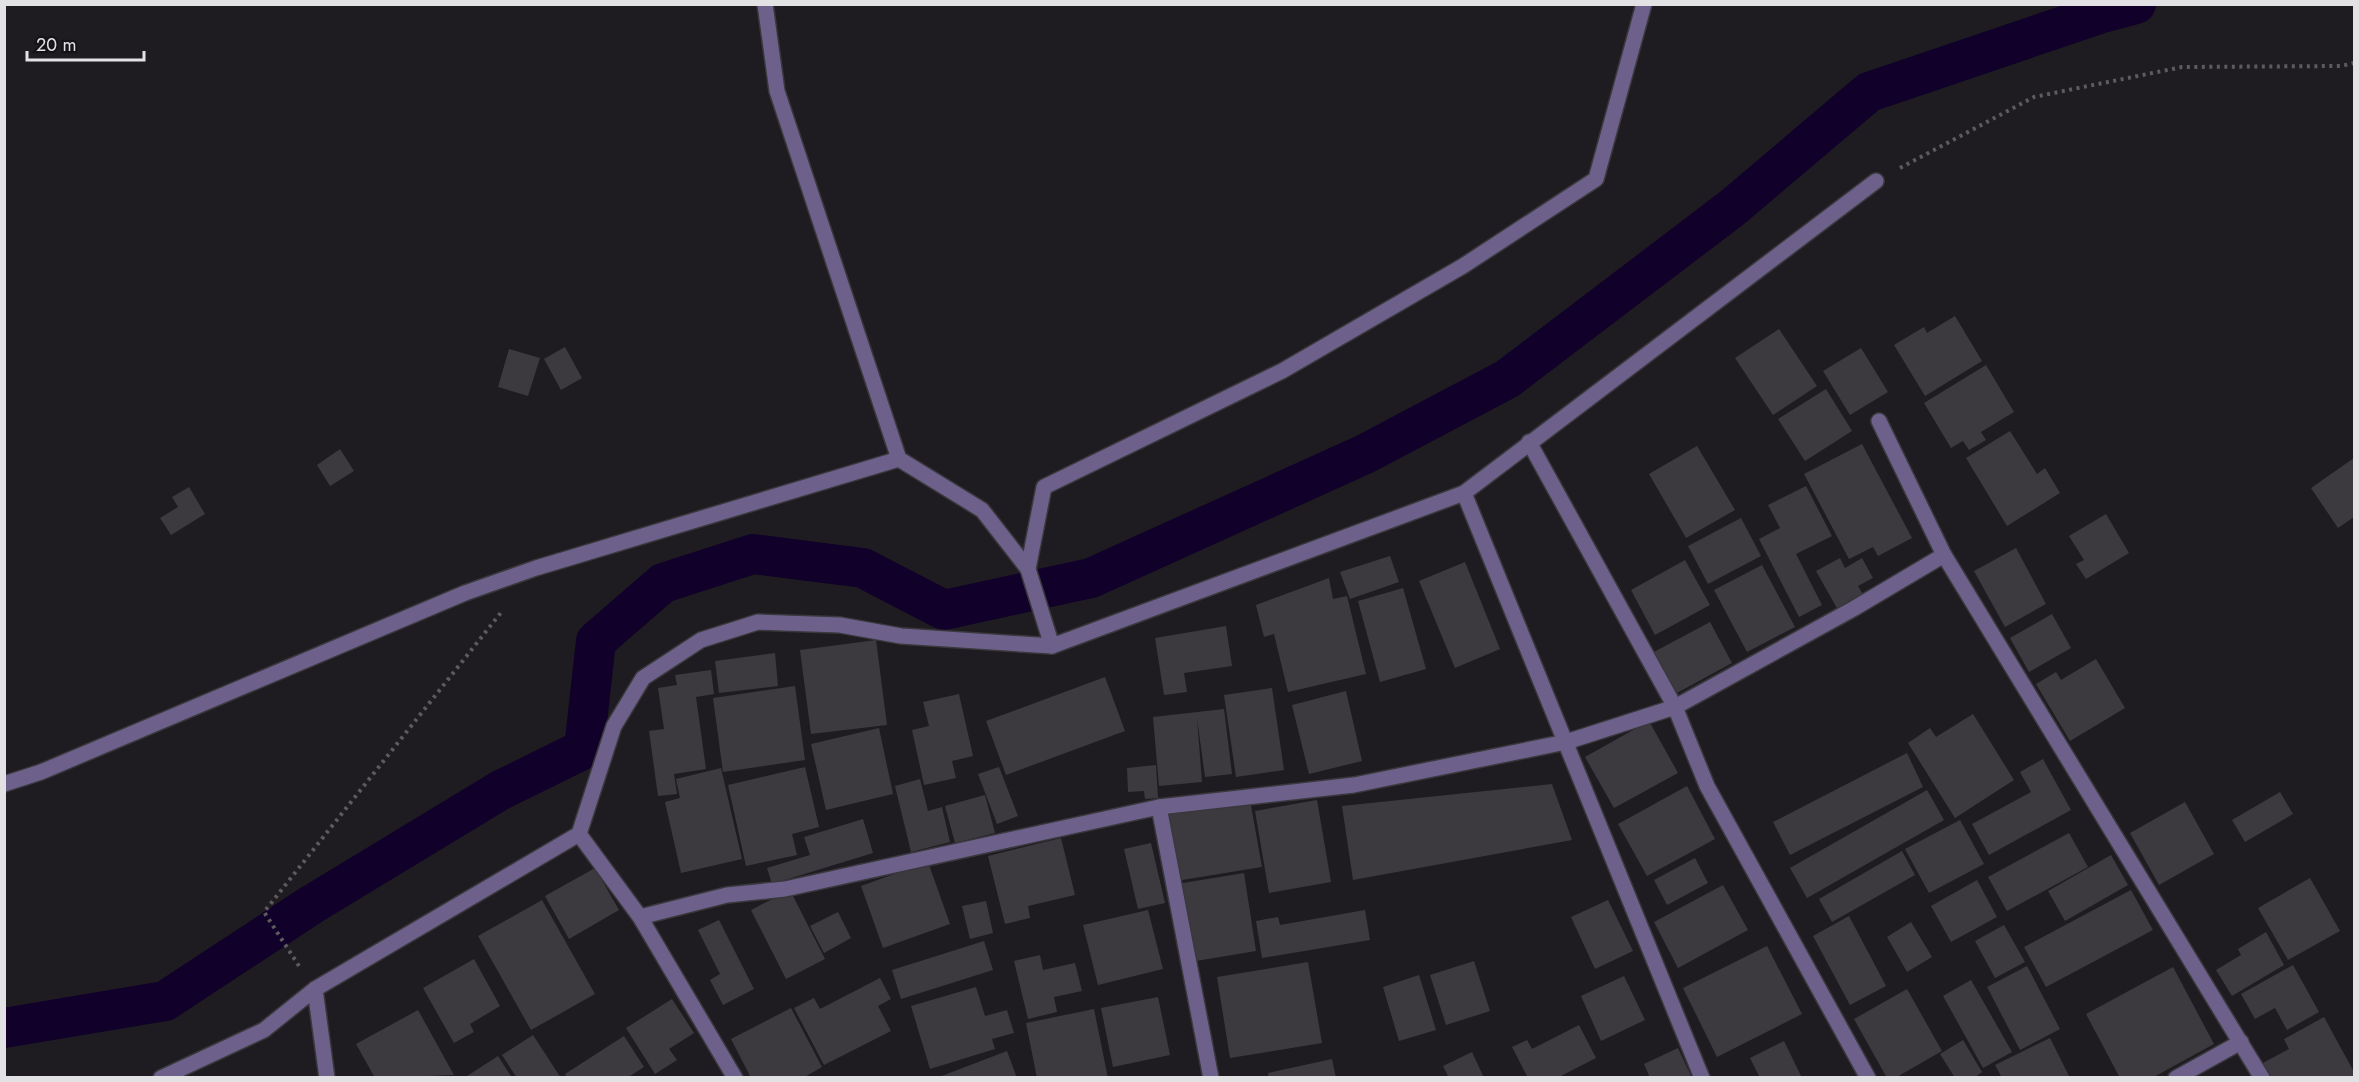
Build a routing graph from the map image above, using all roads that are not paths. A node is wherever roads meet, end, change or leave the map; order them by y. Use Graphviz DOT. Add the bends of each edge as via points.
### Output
graph roads {
  1 [pos="765,4"];
  2 [pos="1644,4"];
  3 [pos="1876,181"];
  4 [pos="1879,421"];
  5 [pos="1529,442"];
  6 [pos="899,459"];
  7 [pos="1464,493"];
  8 [pos="1944,555"];
  9 [pos="1028,569"];
  10 [pos="1052,646"];
  11 [pos="1675,707"];
  12 [pos="1566,742"];
  13 [pos="4,783"];
  14 [pos="1159,807"];
  15 [pos="579,834"];
  16 [pos="640,917"];
  17 [pos="315,989"];
  18 [pos="2241,1042"];
  19 [pos="161,1077"];
  20 [pos="327,1077"];
  21 [pos="735,1077"];
  22 [pos="1211,1077"];
  23 [pos="1702,1077"];
  24 [pos="1868,1077"];
  25 [pos="2176,1077"];
  26 [pos="2262,1077"];
  1 -- 6 [label="street" via="777,91"];
  2 -- 9 [label="street" via="1596,179 1464,266 1282,371 1044,487"];
  3 -- 5 [label="street"];
  4 -- 8 [label="street"];
  5 -- 7 [label="street"];
  5 -- 11 [label="street"];
  6 -- 9 [label="street" via="982,510"];
  6 -- 13 [label="street" via="465,593 41,772"];
  7 -- 10 [label="street"];
  7 -- 12 [label="street"];
  8 -- 11 [label="street"];
  8 -- 18 [label="street"];
  9 -- 10 [label="street"];
  10 -- 15 [label="street" via="901,636 840,625 758,622 701,640 643,678 614,726"];
  11 -- 12 [label="street"];
  11 -- 24 [label="street" via="1707,786"];
  12 -- 14 [label="street" via="1354,785"];
  12 -- 23 [label="street"];
  14 -- 16 [label="street"];
  14 -- 22 [label="street"];
  15 -- 16 [label="street"];
  15 -- 17 [label="street"];
  16 -- 21 [label="street"];
  17 -- 19 [label="street" via="264,1030"];
  17 -- 20 [label="street"];
  18 -- 25 [label="street"];
  18 -- 26 [label="street"];
}
